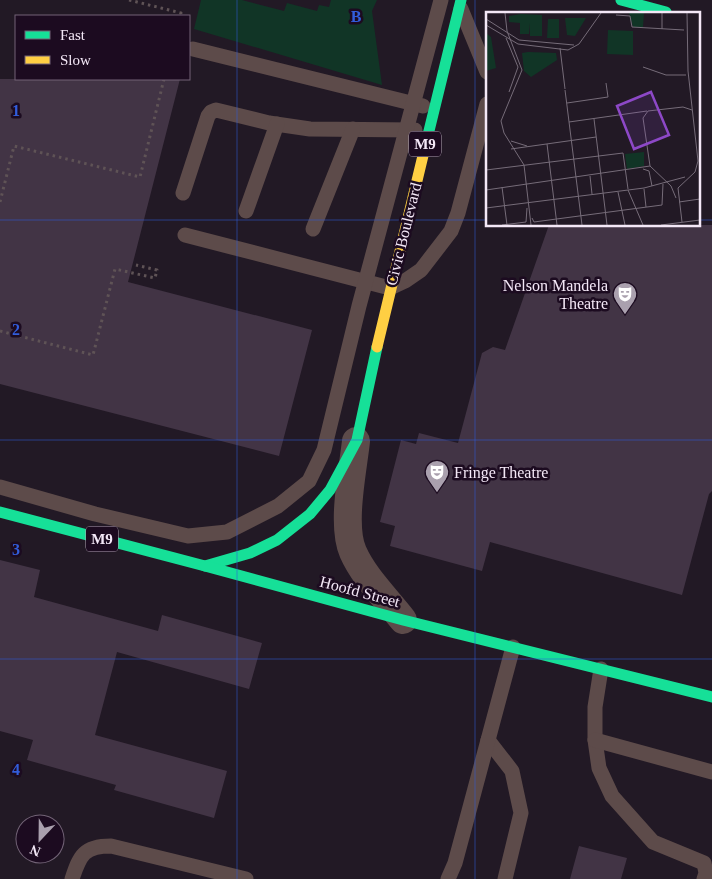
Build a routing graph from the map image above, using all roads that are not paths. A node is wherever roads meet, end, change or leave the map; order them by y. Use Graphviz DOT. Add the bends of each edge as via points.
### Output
graph roads {
  1 [pos="441,0"];
  2 [pos="621,0"];
  3 [pos="460,3"];
  4 [pos="666,12"];
  5 [pos="193,49"];
  6 [pos="486,69"];
  7 [pos="413,104"];
  8 [pos="434,108"];
  9 [pos="486,108"];
  10 [pos="277,124"];
  11 [pos="429,129"];
  12 [pos="353,130"];
  13 [pos="406,130"];
  14 [pos="183,193"];
  15 [pos="246,211"];
  16 [pos="313,230"];
  17 [pos="185,235"];
  18 [pos="366,282"];
  19 [pos="390,288"];
  20 [pos="357,440"];
  21 [pos="0,487"];
  22 [pos="0,512"];
  23 [pos="205,566"];
  24 [pos="402,620"];
  25 [pos="513,647"];
  26 [pos="600,669"];
  27 [pos="712,697"];
  28 [pos="488,740"];
  29 [pos="595,740"];
  30 [pos="712,772"];
  31 [pos="72,879"];
  32 [pos="246,879"];
  33 [pos="448,879"];
  34 [pos="505,879"];
  35 [pos="704,879"];
  1 -- 7 [label="lane"];
  2 -- 4 [label="main road"];
  3 -- 6 [label="lane"];
  3 -- 8 [label="main road, Civic Boulevard / M9"];
  5 -- 7 [label="lane"];
  7 -- 8 [label="lane"];
  7 -- 13 [label="lane"];
  8 -- 11 [label="main road, Civic Boulevard / M9"];
  9 -- 19 [label="lane" via="452,231 421,270"];
  10 -- 12 [label="lane"];
  10 -- 14 [label="lane" via="224,111 212,112"];
  10 -- 15 [label="lane"];
  11 -- 13 [label="lane"];
  11 -- 19 [label="main road, Civic Boulevard / M9"];
  12 -- 13 [label="lane"];
  12 -- 16 [label="lane"];
  13 -- 18 [label="lane"];
  17 -- 18 [label="lane"];
  18 -- 19 [label="lane"];
  18 -- 21 [label="lane" via="324,450 309,481 278,506 227,532 188,536"];
  19 -- 20 [label="main road, Civic Boulevard / M9"];
  20 -- 23 [label="main road, Civic Boulevard / M9" via="330,490 310,514 277,540 250,553"];
  20 -- 24 [label="street, Civic Boulevard" via="348,509 351,549"];
  22 -- 23 [label="main road, Hoofd Street / M9"];
  23 -- 24 [label="main road, Hoofd Street"];
  24 -- 25 [label="main road, Hoofd Street"];
  25 -- 26 [label="main road, Hoofd Street"];
  25 -- 28 [label="lane"];
  26 -- 27 [label="main road, Hoofd Street"];
  26 -- 29 [label="lane"];
  28 -- 33 [label="lane" via="455,864"];
  28 -- 34 [label="lane" via="512,771 521,812"];
  29 -- 30 [label="lane"];
  29 -- 35 [label="lane" via="600,768 612,796 653,842 704,863"];
  31 -- 32 [label="lane" via="77,865 89,849 110,846"];
}
